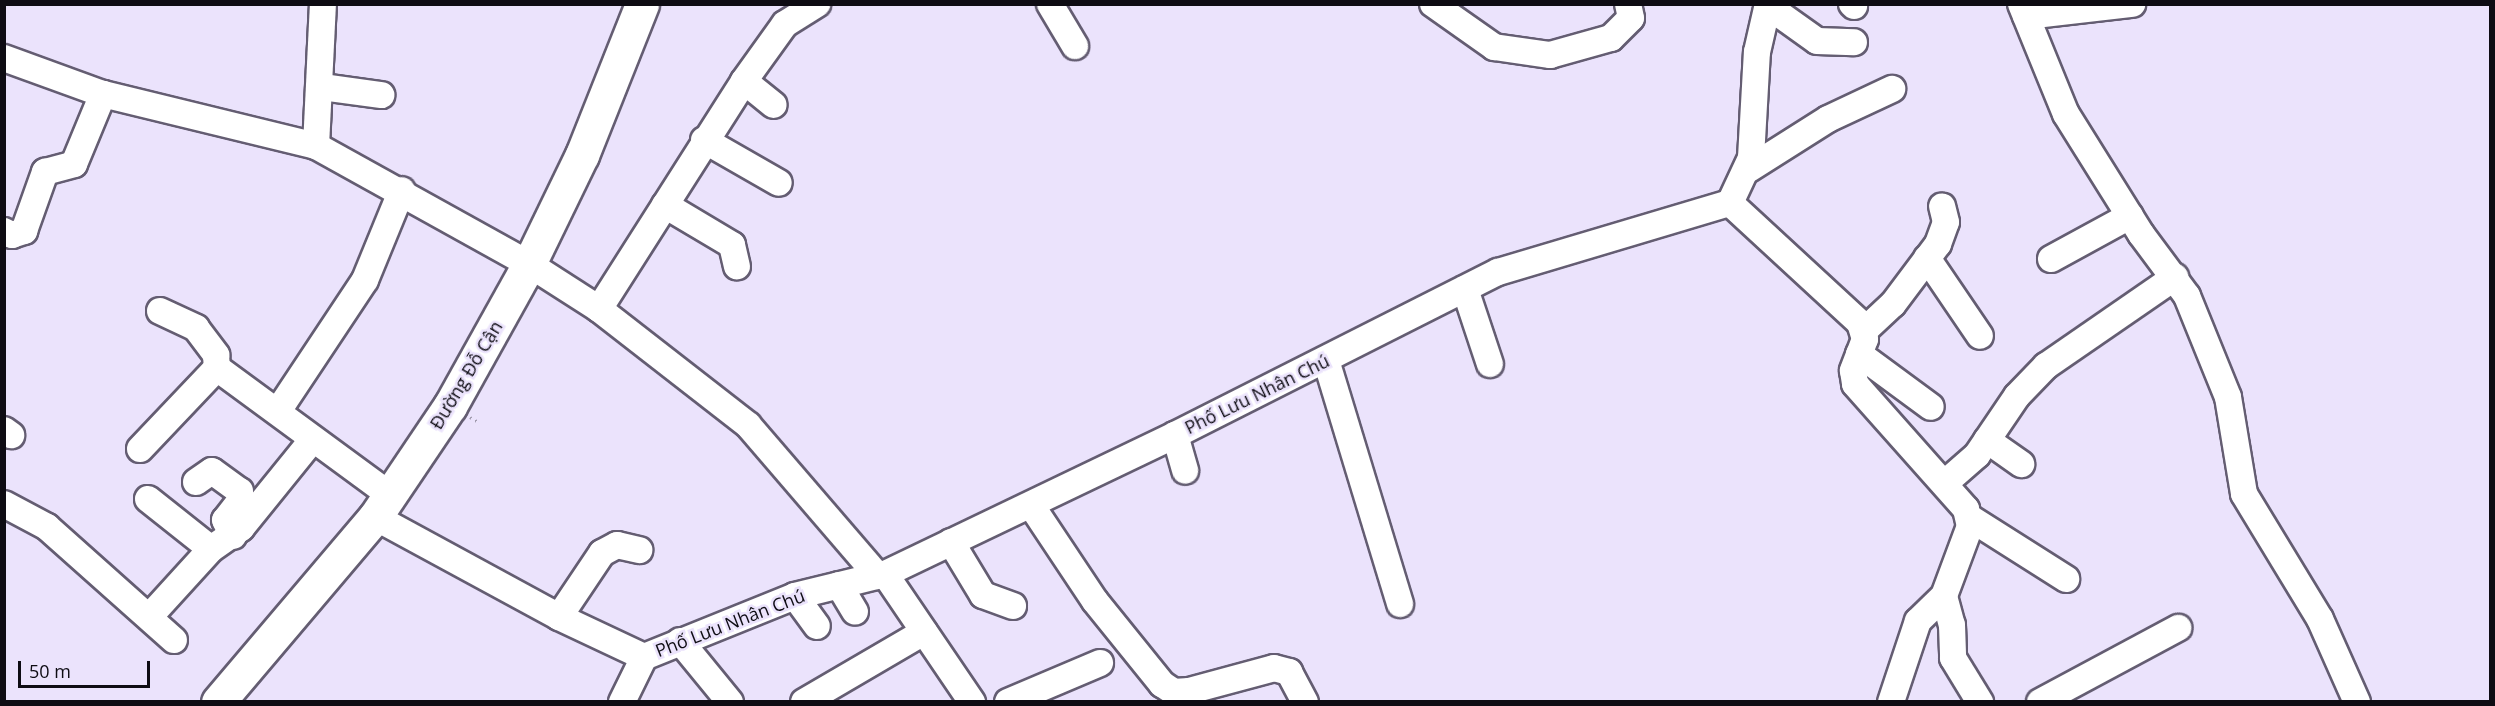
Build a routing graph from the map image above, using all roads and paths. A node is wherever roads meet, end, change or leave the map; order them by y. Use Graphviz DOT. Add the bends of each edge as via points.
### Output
graph roads {
  1 [pos="323,4"];
  2 [pos="817,4"];
  3 [pos="1050,4"];
  4 [pos="1433,4"];
  5 [pos="1628,4"];
  6 [pos="2132,4"];
  7 [pos="1768,5"];
  8 [pos="634,10"];
  9 [pos="2023,10"];
  10 [pos="1854,42"];
  11 [pos="1075,46"];
  12 [pos="4,58"];
  13 [pos="744,81"];
  14 [pos="322,87"];
  15 [pos="1892,89"];
  16 [pos="103,94"];
  17 [pos="381,95"];
  18 [pos="774,105"];
  19 [pos="705,140"];
  20 [pos="316,146"];
  21 [pos="1749,169"];
  22 [pos="779,183"];
  23 [pos="402,190"];
  24 [pos="1730,203"];
  25 [pos="665,205"];
  26 [pos="1942,206"];
  27 [pos="2130,216"];
  28 [pos="4,231"];
  29 [pos="1927,258"];
  30 [pos="2051,259"];
  31 [pos="529,264"];
  32 [pos="737,266"];
  33 [pos="2175,277"];
  34 [pos="1465,289"];
  35 [pos="599,309"];
  36 [pos="160,311"];
  37 [pos="1980,336"];
  38 [pos="1862,342"];
  39 [pos="1326,360"];
  40 [pos="1490,364"];
  41 [pos="217,368"];
  42 [pos="1931,407"];
  43 [pos="278,411"];
  44 [pos="1175,435"];
  45 [pos="314,439"];
  46 [pos="1987,440"];
  47 [pos="140,449"];
  48 [pos="2021,464"];
  49 [pos="1185,471"];
  50 [pos="196,482"];
  51 [pos="1945,483"];
  52 [pos="148,499"];
  53 [pos="4,504"];
  54 [pos="1031,505"];
  55 [pos="383,506"];
  56 [pos="1970,518"];
  57 [pos="233,536"];
  58 [pos="951,542"];
  59 [pos="210,549"];
  60 [pos="639,550"];
  61 [pos="881,575"];
  62 [pos="2066,579"];
  63 [pos="839,585"];
  64 [pos="795,596"];
  65 [pos="1944,596"];
  66 [pos="1400,604"];
  67 [pos="1013,606"];
  68 [pos="855,612"];
  69 [pos="150,616"];
  70 [pos="559,617"];
  71 [pos="817,626"];
  72 [pos="2178,628"];
  73 [pos="924,632"];
  74 [pos="174,640"];
  75 [pos="680,641"];
  76 [pos="644,657"];
  77 [pos="1100,663"];
  78 [pos="218,702"];
  79 [pos="622,702"];
  80 [pos="730,702"];
  81 [pos="804,702"];
  82 [pos="972,702"];
  83 [pos="1008,702"];
  84 [pos="1305,702"];
  85 [pos="1891,702"];
  86 [pos="1980,702"];
  87 [pos="2040,702"];
  88 [pos="2357,702"];
  1 -- 14 [label="street"];
  2 -- 13 [label="street" via="785,24"];
  3 -- 11 [label="street"];
  4 -- 5 [label="street" via="1494,47 1550,55 1611,38 1631,18"];
  6 -- 9 [label="street"];
  7 -- 10 [label="street" via="1817,41"];
  7 -- 21 [label="street" via="1757,52 1757,111"];
  8 -- 31 [label="main road, Đường Đỗ Cận" via="582,155"];
  9 -- 27 [label="street" via="2066,114"];
  12 -- 16 [label="street"];
  13 -- 18 [label="street"];
  13 -- 19 [label="street"];
  14 -- 17 [label="street"];
  14 -- 20 [label="street"];
  15 -- 21 [label="street" via="1828,119"];
  16 -- 20 [label="street"];
  16 -- 28 [label="street" via="78,158 67,168 41,176 24,231 12,235"];
  19 -- 22 [label="street"];
  19 -- 25 [label="street"];
  20 -- 23 [label="street"];
  21 -- 24 [label="street"];
  23 -- 31 [label="street"];
  23 -- 43 [label="street" via="365,279"];
  24 -- 34 [label="street, Phố Lưu Nhân Chú" via="1498,272"];
  24 -- 38 [label="street"];
  25 -- 32 [label="street" via="732,245"];
  25 -- 35 [label="street"];
  26 -- 29 [label="street" via="1946,222"];
  27 -- 30 [label="street"];
  27 -- 33 [label="street"];
  29 -- 37 [label="street"];
  29 -- 38 [label="street"];
  31 -- 35 [label="street"];
  31 -- 55 [label="main road, Đường Đỗ Cận" via="450,406"];
  33 -- 46 [label="street" via="2046,366 2017,396"];
  33 -- 88 [label="street" via="2228,397 2244,494 2320,619"];
  34 -- 39 [label="street, Phố Lưu Nhân Chú"];
  34 -- 40 [label="street"];
  35 -- 61 [label="street" via="765,441"];
  36 -- 41 [label="street" via="196,328 216,355"];
  38 -- 42 [label="street"];
  38 -- 51 [label="street" via="1853,370 1855,384"];
  39 -- 44 [label="street, Phố Lưu Nhân Chú"];
  39 -- 66 [label="street"];
  41 -- 43 [label="street"];
  41 -- 47 [label="street"];
  43 -- 45 [label="street"];
  44 -- 49 [label="street"];
  44 -- 54 [label="street, Phố Lưu Nhân Chú"];
  45 -- 55 [label="street"];
  45 -- 57 [label="street"];
  46 -- 48 [label="street"];
  46 -- 51 [label="street" via="1967,466"];
  50 -- 57 [label="street" via="212,471 240,491 240,501 225,520"];
  51 -- 56 [label="street"];
  52 -- 59 [label="street"];
  53 -- 69 [label="street" via="34,517"];
  54 -- 58 [label="street, Phố Lưu Nhân Chú"];
  54 -- 84 [label="street" via="1095,601 1162,684 1173,692 1274,668 1289,672"];
  55 -- 70 [label="street"];
  55 -- 78 [label="main road, Đường Đỗ Cận"];
  56 -- 62 [label="street"];
  56 -- 65 [label="street"];
  57 -- 59 [label="street"];
  58 -- 61 [label="street, Phố Lưu Nhân Chú"];
  58 -- 67 [label="street" via="984,595"];
  59 -- 69 [label="street"];
  60 -- 70 [label="street" via="617,545 602,553"];
  61 -- 63 [label="street, Phố Lưu Nhân Chú"];
  61 -- 73 [label="street"];
  63 -- 64 [label="street, Phố Lưu Nhân Chú"];
  63 -- 68 [label="street"];
  64 -- 71 [label="street"];
  64 -- 75 [label="street, Phố Lưu Nhân Chú"];
  65 -- 85 [label="street" via="1918,621"];
  65 -- 86 [label="street" via="1952,625 1953,658"];
  69 -- 74 [label="street"];
  70 -- 76 [label="street"];
  72 -- 87 [label="street"];
  73 -- 81 [label="street"];
  73 -- 82 [label="street"];
  75 -- 76 [label="street, Phố Lưu Nhân Chú"];
  75 -- 80 [label="street"];
  76 -- 79 [label="street, Phố Lưu Nhân Chú"];
  77 -- 83 [label="street"];
}
